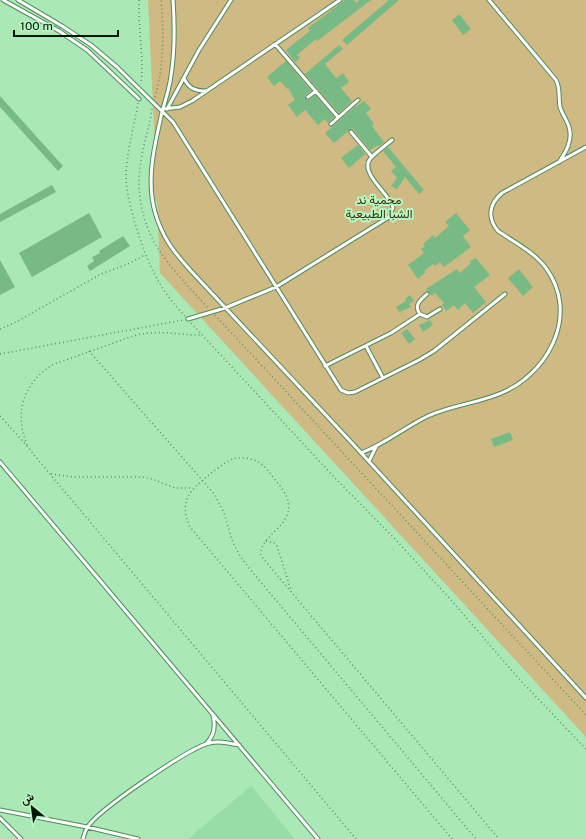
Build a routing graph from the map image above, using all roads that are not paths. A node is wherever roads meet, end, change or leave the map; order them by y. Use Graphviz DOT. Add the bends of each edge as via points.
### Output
graph roads {
  1 [pos="3,0"];
  2 [pos="18,0"];
  3 [pos="173,0"];
  4 [pos="231,0"];
  5 [pos="340,0"];
  6 [pos="489,0"];
  7 [pos="275,44"];
  8 [pos="184,77"];
  9 [pos="206,91"];
  10 [pos="316,91"];
  11 [pos="308,97"];
  12 [pos="139,99"];
  13 [pos="358,100"];
  14 [pos="167,109"];
  15 [pos="163,110"];
  16 [pos="338,117"];
  17 [pos="331,124"];
  18 [pos="351,132"];
  19 [pos="392,140"];
  20 [pos="586,147"];
  21 [pos="372,157"];
  22 [pos="558,163"];
  23 [pos="276,287"];
  24 [pos="428,294"];
  25 [pos="505,294"];
  26 [pos="225,308"];
  27 [pos="440,309"];
  28 [pos="420,314"];
  29 [pos="188,320"];
  30 [pos="366,346"];
  31 [pos="325,366"];
  32 [pos="383,378"];
  33 [pos="377,446"];
  34 [pos="361,453"];
  35 [pos="369,461"];
  36 [pos="0,462"];
  37 [pos="586,698"];
  38 [pos="212,714"];
  39 [pos="206,744"];
  40 [pos="240,746"];
  41 [pos="0,810"];
  42 [pos="0,818"];
  43 [pos="87,827"];
  44 [pos="21,839"];
  45 [pos="83,839"];
  46 [pos="138,839"];
  47 [pos="318,839"];
  1 -- 12 [label="lane" via="87,50"];
  2 -- 15 [label="lane" via="91,45"];
  3 -- 15 [label="lane" via="174,54"];
  4 -- 8 [label="lane"];
  5 -- 7 [label="lane"];
  6 -- 22 [label="lane" via="552,74 559,86 560,108 569,128 570,143"];
  7 -- 9 [label="lane"];
  7 -- 10 [label="lane"];
  8 -- 9 [label="lane" via="195,90"];
  8 -- 14 [label="lane"];
  9 -- 14 [label="lane" via="180,107"];
  10 -- 11 [label="lane"];
  10 -- 16 [label="lane"];
  13 -- 16 [label="lane"];
  14 -- 15 [label="lane"];
  15 -- 23 [label="lane" via="177,128"];
  15 -- 26 [label="lane" via="151,171 154,209 160,226 175,252"];
  16 -- 17 [label="lane"];
  18 -- 21 [label="lane"];
  19 -- 21 [label="lane"];
  20 -- 22 [label="lane"];
  21 -- 23 [label="lane" via="369,160 369,172 392,204 389,217"];
  22 -- 33 [label="lane" via="502,193 493,202 490,214 498,231 537,258 553,280 559,298 560,318 554,343 547,355 530,376 507,391 483,400 441,410"];
  23 -- 26 [label="lane"];
  23 -- 31 [label="lane"];
  24 -- 28 [label="lane" via="417,305"];
  25 -- 32 [label="lane" via="434,351"];
  26 -- 29 [label="lane"];
  26 -- 34 [label="lane"];
  27 -- 28 [label="lane" via="427,317"];
  28 -- 30 [label="lane"];
  30 -- 31 [label="lane"];
  30 -- 32 [label="lane"];
  31 -- 32 [label="lane" via="338,388 348,393"];
  33 -- 34 [label="lane"];
  33 -- 35 [label="lane"];
  34 -- 35 [label="lane"];
  35 -- 37 [label="lane"];
  36 -- 38 [label="lane"];
  38 -- 39 [label="lane" via="214,727 211,739"];
  38 -- 40 [label="lane"];
  39 -- 40 [label="lane" via="227,742"];
  39 -- 43 [label="lane" via="164,768 115,802"];
  40 -- 47 [label="lane"];
  41 -- 43 [label="lane"];
  42 -- 44 [label="lane"];
  43 -- 45 [label="lane"];
  43 -- 46 [label="lane"];
}
